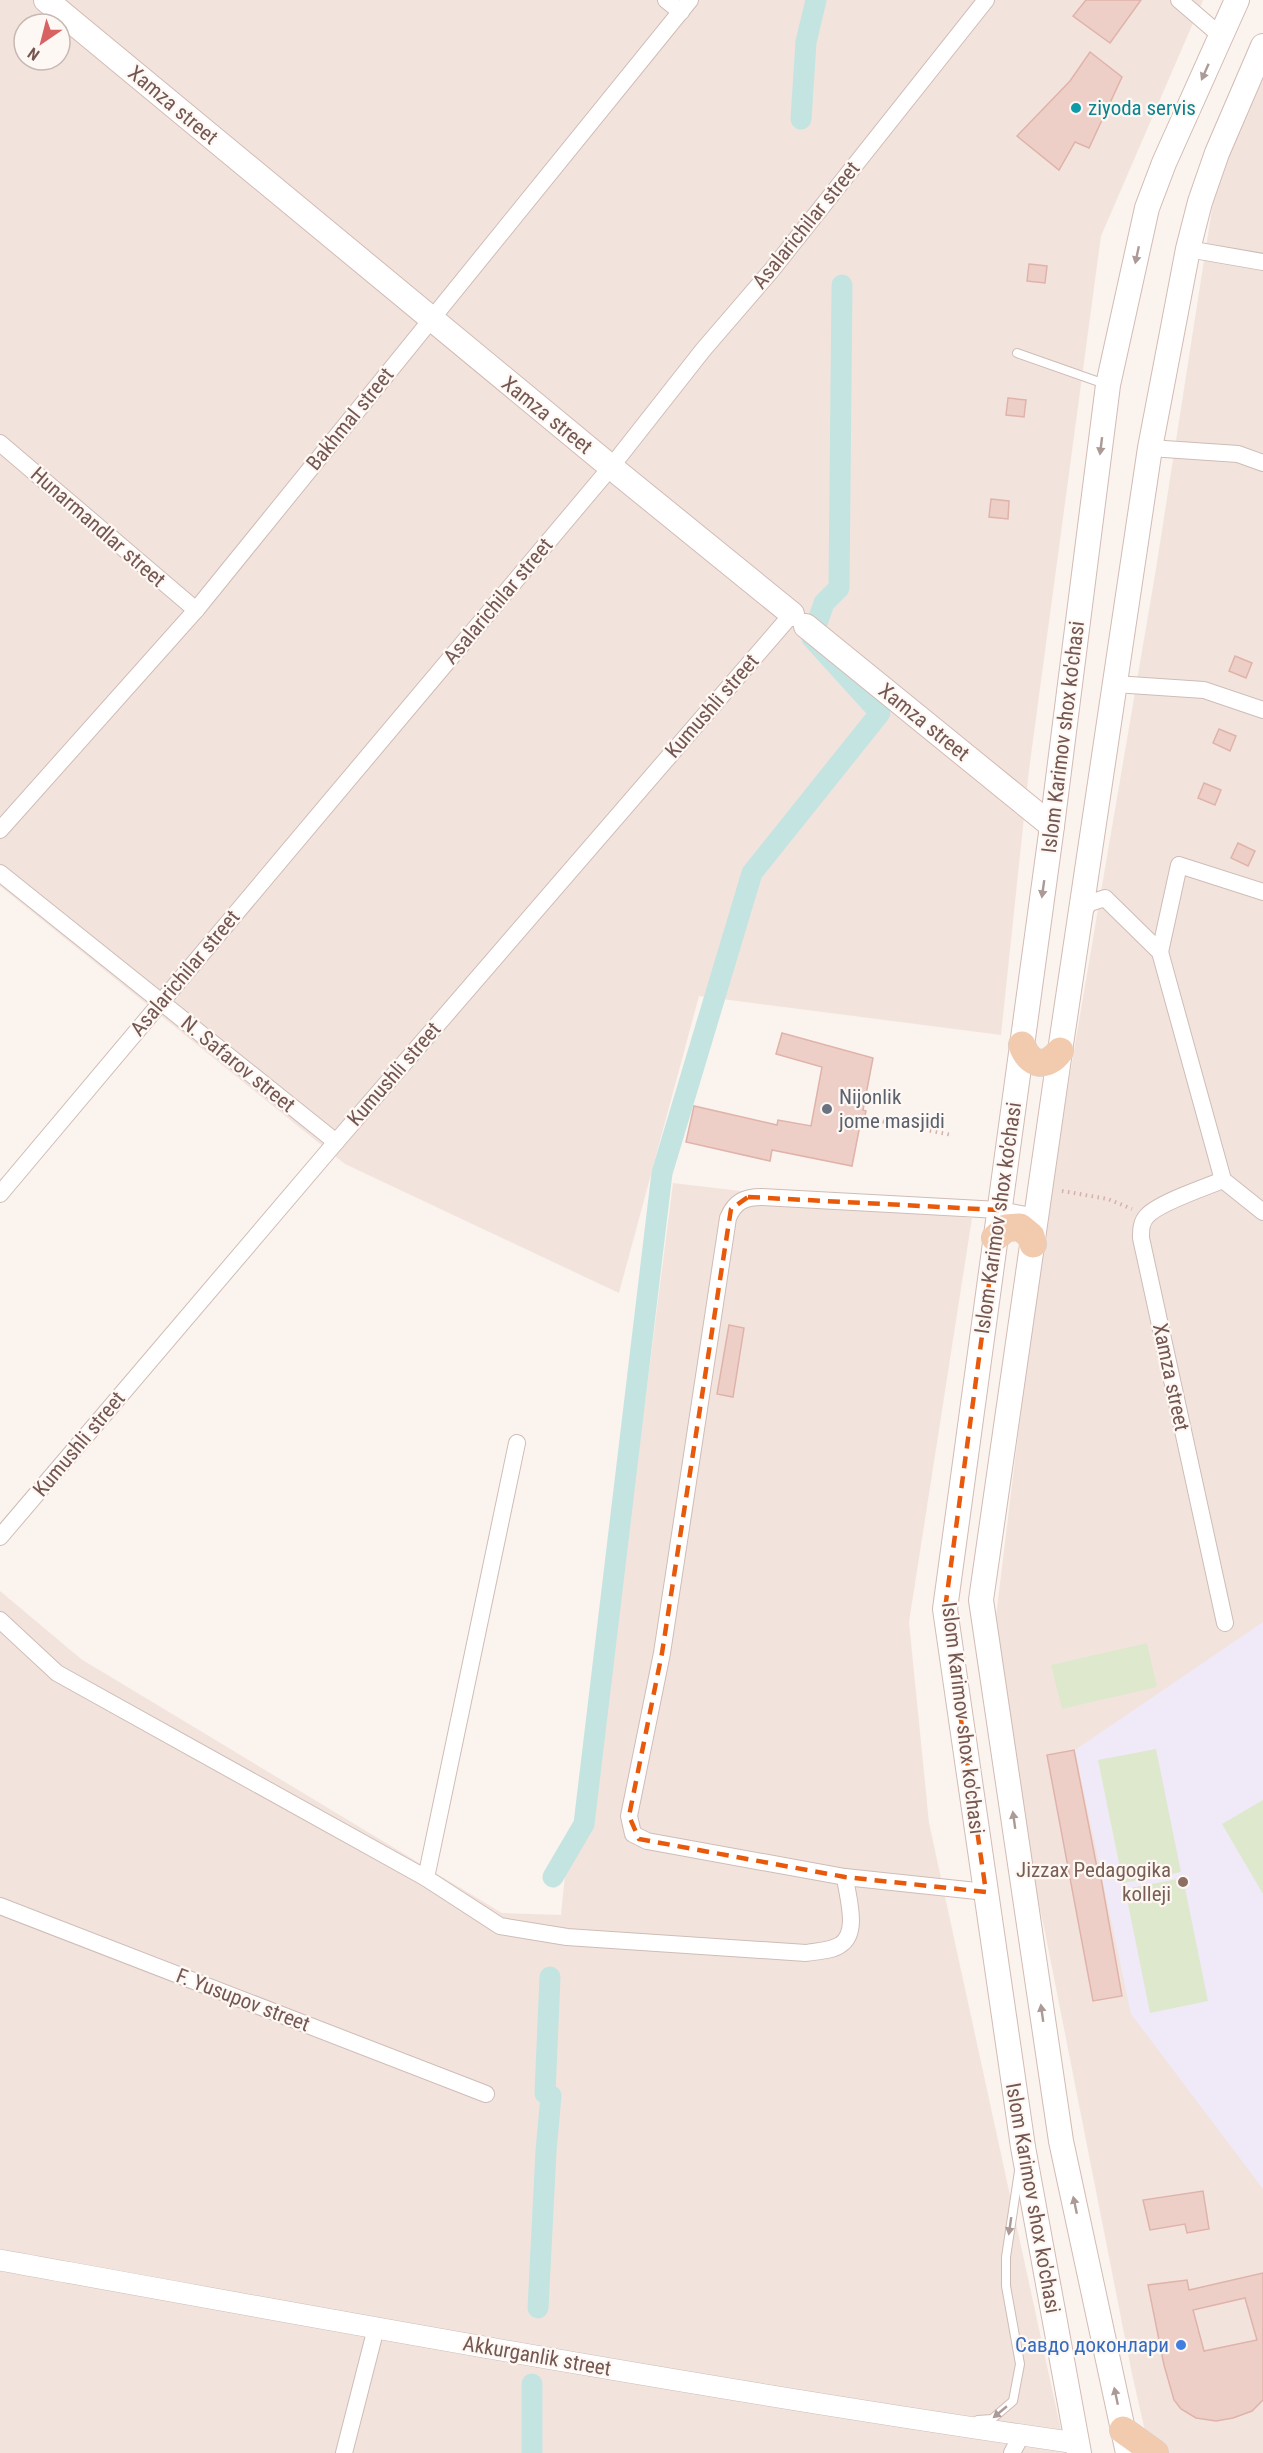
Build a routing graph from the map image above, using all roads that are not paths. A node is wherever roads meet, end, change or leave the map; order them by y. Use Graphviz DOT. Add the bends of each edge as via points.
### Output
graph roads {
  1 [pos="46,0"];
  2 [pos="666,0"];
  3 [pos="986,0"];
  4 [pos="1179,0"];
  5 [pos="1237,0"];
  6 [pos="686,6"];
  7 [pos="1221,36"];
  8 [pos="1261,55"];
  9 [pos="1188,249"];
  10 [pos="1263,262"];
  11 [pos="431,320"];
  12 [pos="1017,353"];
  13 [pos="1108,385"];
  14 [pos="0,443"];
  15 [pos="1150,448"];
  16 [pos="1263,463"];
  17 [pos="610,467"];
  18 [pos="196,610"];
  19 [pos="806,626"];
  20 [pos="1115,684"];
  21 [pos="1263,710"];
  22 [pos="1052,826"];
  23 [pos="0,830"];
  24 [pos="0,873"];
  25 [pos="1263,892"];
  26 [pos="1081,913"];
  27 [pos="1160,952"];
  28 [pos="161,1002"];
  29 [pos="1022,1045"];
  30 [pos="1060,1051"];
  31 [pos="336,1142"];
  32 [pos="1223,1180"];
  33 [pos="0,1194"];
  34 [pos="999,1210"];
  35 [pos="1263,1212"];
  36 [pos="1037,1217"];
  37 [pos="995,1238"];
  38 [pos="1034,1244"];
  39 [pos="517,1443"];
  40 [pos="0,1537"];
  41 [pos="0,1620"];
  42 [pos="1225,1623"];
  43 [pos="845,1877"];
  44 [pos="426,1878"];
  45 [pos="986,1892"];
  46 [pos="0,1906"];
  47 [pos="486,2094"];
  48 [pos="1023,2147"];
  49 [pos="0,2260"];
  50 [pos="376,2328"];
  51 [pos="932,2423"];
  52 [pos="1125,2441"];
  53 [pos="1016,2445"];
  54 [pos="1066,2447"];
  55 [pos="344,2453"];
  56 [pos="1155,2453"];
  1 -- 11 [label="main road, Xamza street"];
  2 -- 6 [label="street"];
  3 -- 17 [label="street, Asalarichilar street"];
  4 -- 7 [label="street"];
  5 -- 7 [label="main road, Islom Karimov shox ko'chasi"];
  6 -- 11 [label="street, Bakhmal street"];
  7 -- 13 [label="main road, Islom Karimov shox ko'chasi, one-way" via="1148,208"];
  8 -- 9 [label="main road, Islom Karimov shox ko'chasi" via="1210,173"];
  9 -- 10 [label="street"];
  9 -- 15 [label="main road, Islom Karimov shox ko'chasi"];
  11 -- 17 [label="main road, Xamza street"];
  11 -- 18 [label="street, Bakhmal street"];
  12 -- 13 [label="lane"];
  13 -- 22 [label="main road, Islom Karimov shox ko'chasi, one-way"];
  14 -- 18 [label="street, Hunarmandlar street"];
  15 -- 16 [label="street" via="1238,454"];
  15 -- 20 [label="main road, Islom Karimov shox ko'chasi"];
  17 -- 19 [label="main road, Xamza street"];
  17 -- 28 [label="street, Asalarichilar street"];
  18 -- 23 [label="street, Bakhmal street"];
  19 -- 22 [label="main road, Xamza street"];
  19 -- 31 [label="street, Kumushli street"];
  20 -- 21 [label="street" via="1204,690"];
  20 -- 26 [label="main road, Islom Karimov shox ko'chasi"];
  22 -- 29 [label="main road, Islom Karimov shox ko'chasi, one-way"];
  24 -- 28 [label="street, N. Safarov street"];
  25 -- 27 [label="street" via="1179,865"];
  26 -- 27 [label="street" via="1090,903 1105,898"];
  26 -- 30 [label="main road, Islom Karimov shox ko'chasi"];
  27 -- 32 [label="street"];
  28 -- 31 [label="street, N. Safarov street"];
  28 -- 33 [label="street, Asalarichilar street"];
  29 -- 30 [label="main road" via="1025,1055 1039,1063 1047,1062"];
  29 -- 34 [label="main road, Islom Karimov shox ko'chasi"];
  30 -- 36 [label="main road, Islom Karimov shox ko'chasi"];
  31 -- 40 [label="street, Kumushli street"];
  32 -- 35 [label="street"];
  32 -- 42 [label="street, Xamza street" via="1156,1208 1141,1225 1141,1238"];
  34 -- 36 [label="street"];
  34 -- 37 [label="main road, Islom Karimov shox ko'chasi"];
  34 -- 43 [label="street" via="748,1197 737,1202 728,1218 662,1653 630,1826 633,1834 646,1841"];
  36 -- 38 [label="main road, Islom Karimov shox ko'chasi"];
  37 -- 38 [label="main road" via="1006,1228 1020,1227"];
  37 -- 45 [label="main road, Islom Karimov shox ko'chasi" via="945,1609"];
  52 -- 38 [label="main road, Islom Karimov shox ko'chasi, one-way" via="1061,2141 981,1600"];
  39 -- 44 [label="street"];
  41 -- 44 [label="street" via="57,1673"];
  43 -- 44 [label="street" via="851,1929 847,1939 839,1946 806,1953 567,1937 500,1926"];
  43 -- 45 [label="street"];
  45 -- 48 [label="main road, Islom Karimov shox ko'chasi"];
  46 -- 47 [label="street, F. Yusupov street"];
  48 -- 51 [label="lane, one-way" via="1006,2256 1006,2286 1020,2364 1013,2402 992,2419"];
  48 -- 54 [label="main road, Islom Karimov shox ko'chasi"];
  49 -- 50 [label="street, Akkurganlik street"];
  50 -- 51 [label="street, Akkurganlik street"];
  50 -- 55 [label="street"];
  51 -- 53 [label="street, Akkurganlik street"];
  52 -- 56 [label="main road"];
  53 -- 54 [label="street, Akkurganlik street"];
}
